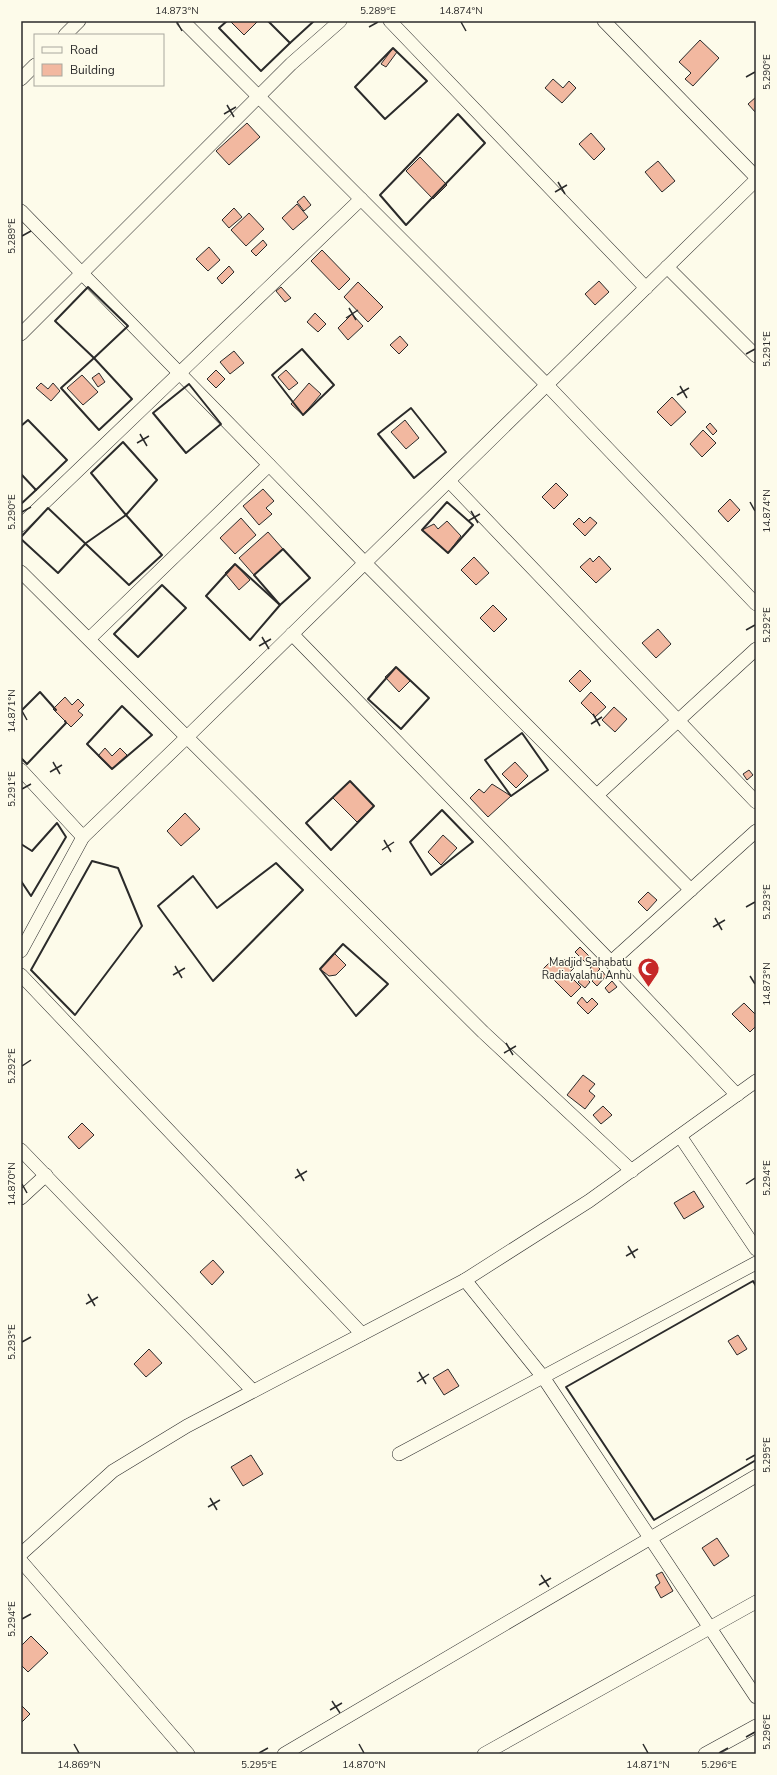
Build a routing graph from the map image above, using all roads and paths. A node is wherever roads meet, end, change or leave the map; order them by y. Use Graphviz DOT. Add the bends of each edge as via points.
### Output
graph roads {
  1 [pos="79,21"];
  2 [pos="183,21"];
  3 [pos="340,21"];
  4 [pos="390,21"];
  5 [pos="604,21"];
  6 [pos="66,34"];
  7 [pos="34,66"];
  8 [pos="21,79"];
  9 [pos="259,96"];
  10 [pos="756,179"];
  11 [pos="361,199"];
  12 [pos="21,211"];
  13 [pos="667,267"];
  14 [pos="82,273"];
  15 [pos="646,288"];
  16 [pos="21,334"];
  17 [pos="756,356"];
  18 [pos="179,373"];
  19 [pos="547,385"];
  20 [pos="269,465"];
  21 [pos="449,481"];
  22 [pos="21,525"];
  23 [pos="365,563"];
  24 [pos="21,572"];
  25 [pos="756,604"];
  26 [pos="292,634"];
  27 [pos="89,640"];
  28 [pos="756,650"];
  29 [pos="678,721"];
  30 [pos="186,738"];
  31 [pos="21,770"];
  32 [pos="597,795"];
  33 [pos="756,802"];
  34 [pos="756,831"];
  35 [pos="83,837"];
  36 [pos="691,890"];
  37 [pos="21,951"];
  38 [pos="611,962"];
  39 [pos="21,975"];
  40 [pos="756,1081"];
  41 [pos="737,1095"];
  42 [pos="680,1136"];
  43 [pos="21,1150"];
  44 [pos="632,1171"];
  45 [pos="46,1175"];
  46 [pos="21,1198"];
  47 [pos="756,1249"];
  48 [pos="756,1263"];
  49 [pos="465,1280"];
  50 [pos="362,1334"];
  51 [pos="543,1377"];
  52 [pos="253,1392"];
  53 [pos="399,1454"];
  54 [pos="756,1476"];
  55 [pos="650,1538"];
  56 [pos="21,1554"];
  57 [pos="21,1561"];
  58 [pos="756,1602"];
  59 [pos="710,1628"];
  60 [pos="756,1697"];
  61 [pos="756,1726"];
  62 [pos="188,1754"];
  63 [pos="284,1754"];
  64 [pos="484,1754"];
  65 [pos="705,1754"];
  1 -- 6 [label="street"];
  2 -- 9 [label="street"];
  3 -- 9 [label="street"];
  4 -- 15 [label="street"];
  5 -- 10 [label="street"];
  7 -- 8 [label="street"];
  9 -- 11 [label="street"];
  9 -- 14 [label="street"];
  10 -- 13 [label="street"];
  11 -- 18 [label="street"];
  11 -- 19 [label="street"];
  12 -- 14 [label="street"];
  13 -- 15 [label="street"];
  13 -- 17 [label="street"];
  14 -- 16 [label="street"];
  14 -- 18 [label="street"];
  15 -- 19 [label="street"];
  18 -- 20 [label="street"];
  18 -- 22 [label="street"];
  19 -- 21 [label="street"];
  19 -- 25 [label="street"];
  20 -- 23 [label="street"];
  20 -- 27 [label="street"];
  21 -- 23 [label="street"];
  21 -- 29 [label="street"];
  23 -- 26 [label="street"];
  23 -- 32 [label="street"];
  24 -- 27 [label="street"];
  26 -- 30 [label="street"];
  26 -- 38 [label="street"];
  27 -- 30 [label="street"];
  28 -- 29 [label="street"];
  29 -- 32 [label="street"];
  29 -- 33 [label="street"];
  30 -- 35 [label="street"];
  30 -- 44 [label="street" via="483,1032"];
  31 -- 35 [label="street"];
  32 -- 36 [label="street"];
  34 -- 36 [label="street"];
  35 -- 37 [label="street"];
  36 -- 38 [label="street"];
  38 -- 41 [label="street"];
  39 -- 50 [label="street"];
  40 -- 41 [label="street"];
  41 -- 42 [label="street"];
  42 -- 44 [label="street"];
  42 -- 47 [label="street"];
  43 -- 45 [label="street"];
  44 -- 49 [label="street"];
  45 -- 46 [label="street"];
  45 -- 52 [label="street"];
  48 -- 51 [label="street"];
  49 -- 50 [label="street"];
  49 -- 51 [label="street"];
  50 -- 52 [label="street"];
  51 -- 53 [label="street"];
  51 -- 55 [label="street"];
  52 -- 56 [label="street" via="187,1426 113,1471"];
  54 -- 55 [label="street"];
  55 -- 59 [label="street"];
  55 -- 63 [label="street"];
  57 -- 62 [label="street"];
  58 -- 59 [label="street"];
  59 -- 60 [label="street"];
  59 -- 64 [label="street"];
  61 -- 65 [label="street"];
}
